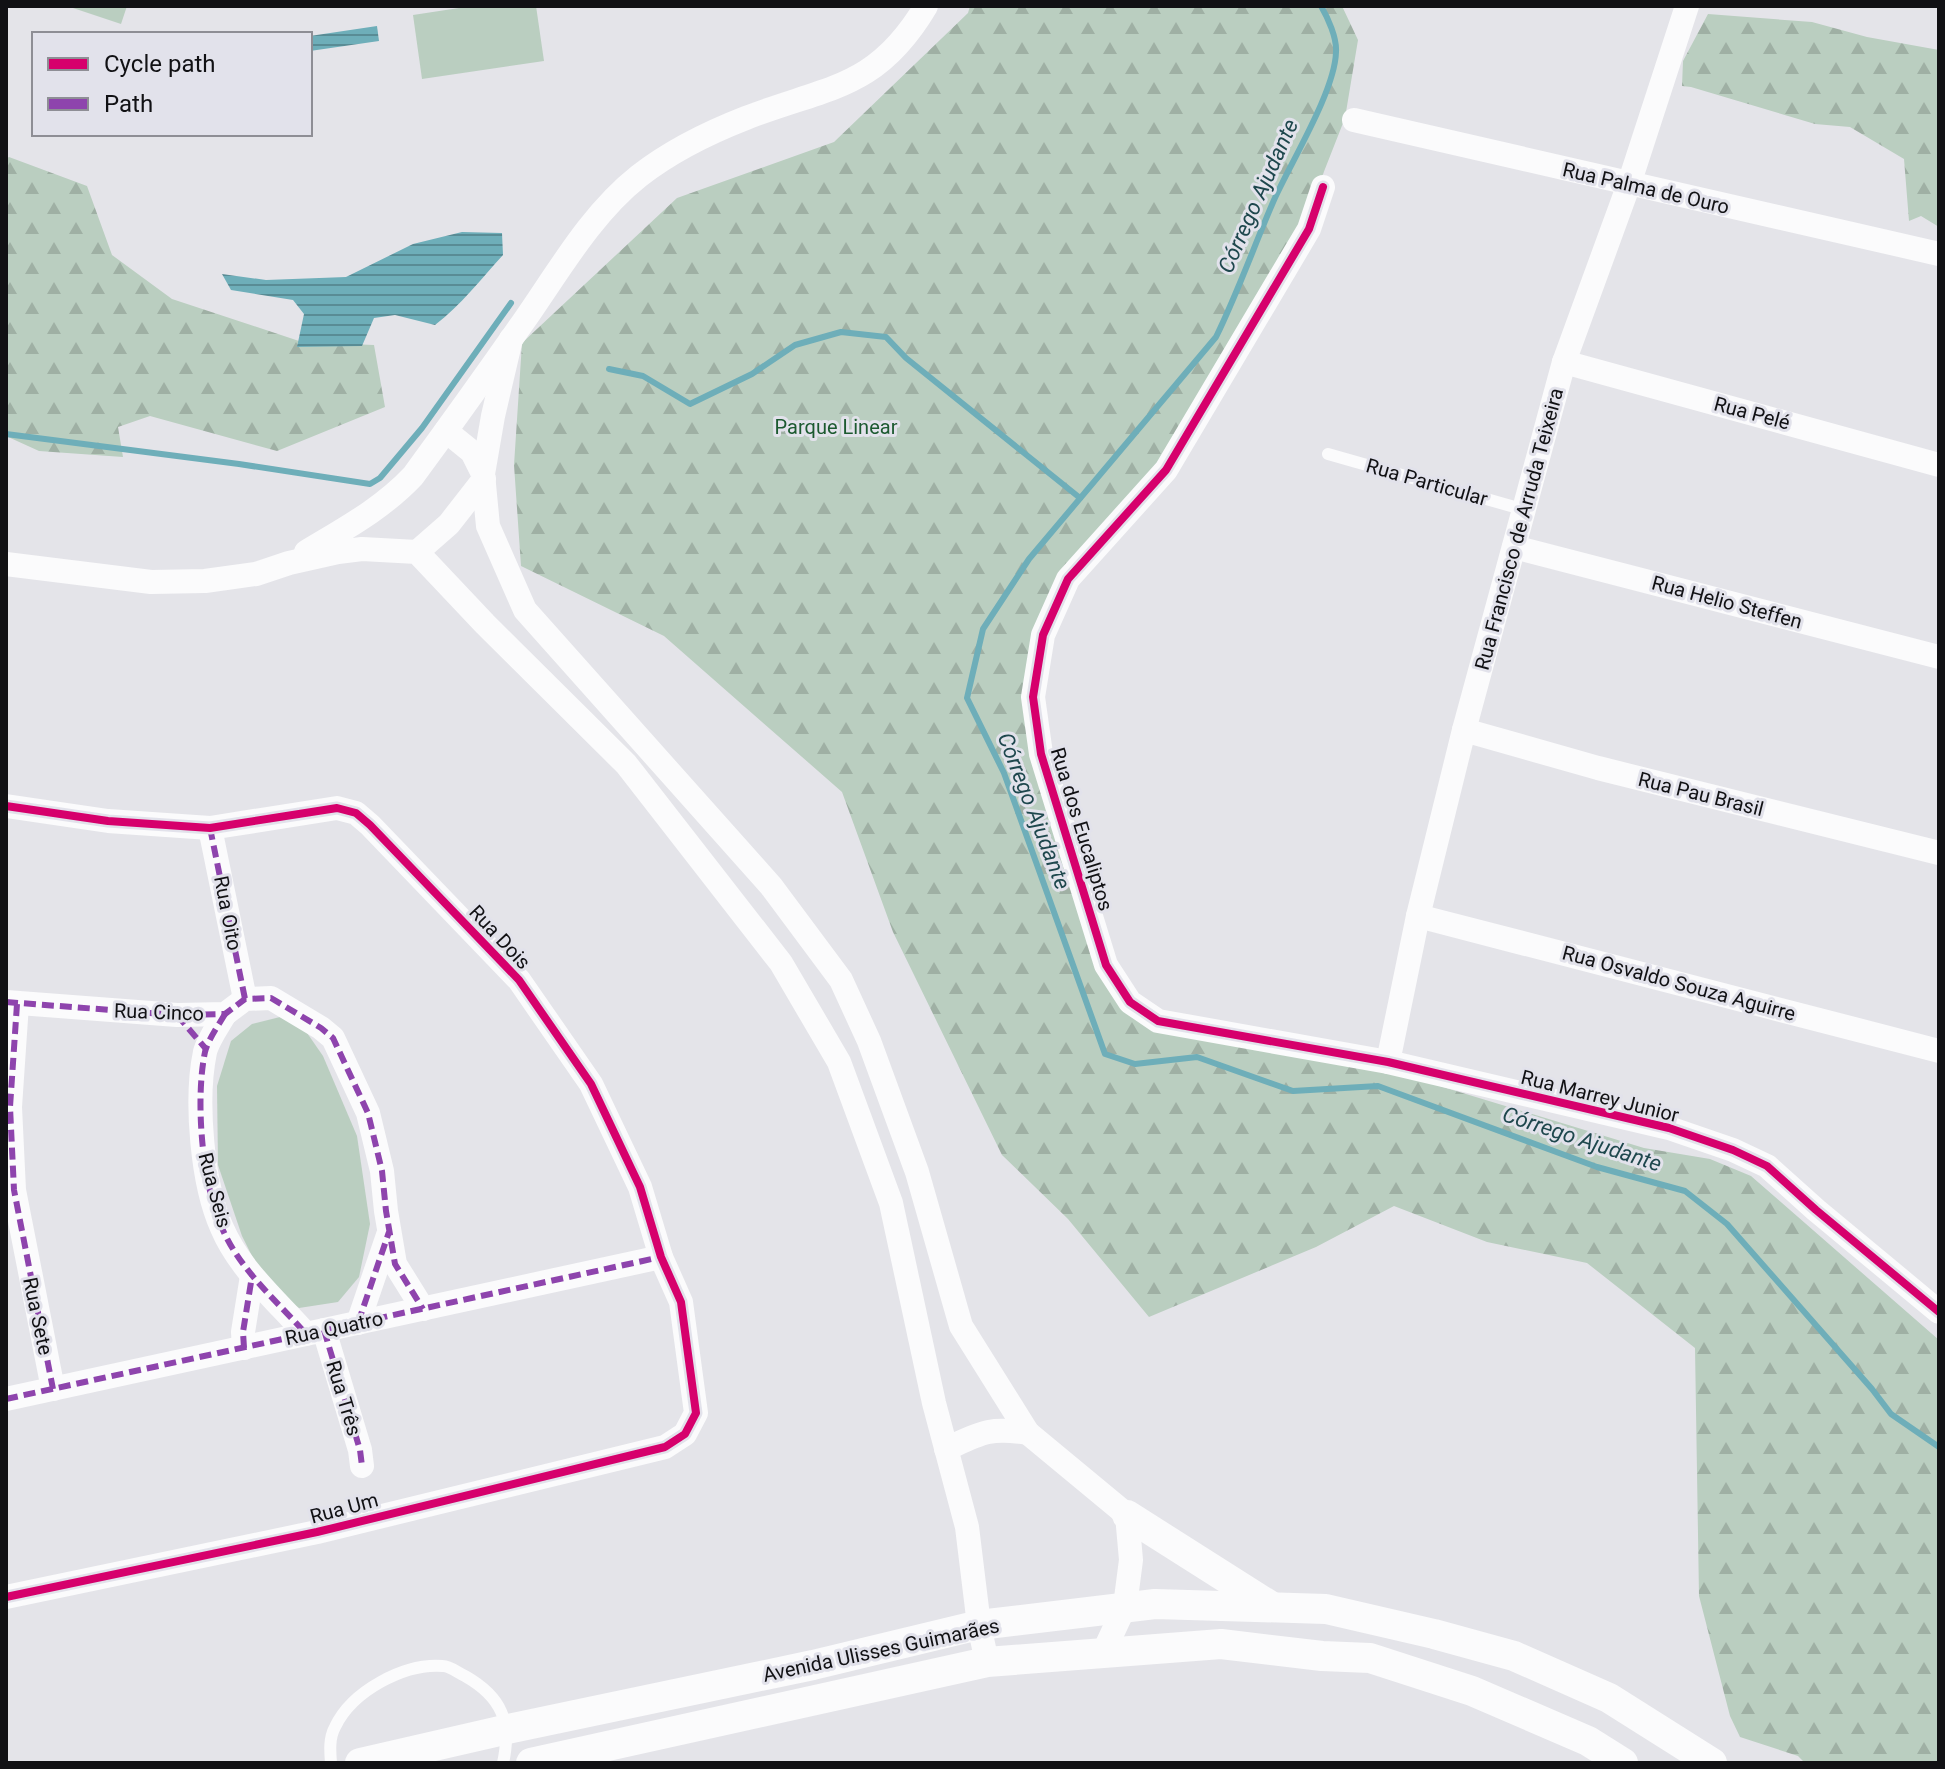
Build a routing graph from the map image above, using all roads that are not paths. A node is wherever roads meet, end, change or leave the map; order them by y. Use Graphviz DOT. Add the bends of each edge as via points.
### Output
graph roads {
  1 [pos="926,6"];
  2 [pos="1687,6"];
  3 [pos="1354,120"];
  4 [pos="1629,184"];
  5 [pos="1323,187"];
  6 [pos="1939,254"];
  7 [pos="511,339"];
  8 [pos="1564,362"];
  9 [pos="446,431"];
  10 [pos="1328,454"];
  11 [pos="1939,465"];
  12 [pos="483,476"];
  13 [pos="1526,510"];
  14 [pos="1514,547"];
  15 [pos="417,552"];
  16 [pos="289,563"];
  17 [pos="6,564"];
  18 [pos="1939,657"];
  19 [pos="1464,730"];
  20 [pos="6,806"];
  21 [pos="210,828"];
  22 [pos="1939,853"];
  23 [pos="1418,916"];
  24 [pos="245,999"];
  25 [pos="11,1003"];
  26 [pos="225,1014"];
  27 [pos="177,1015"];
  28 [pos="206,1049"];
  29 [pos="1939,1051"];
  30 [pos="1388,1062"];
  31 [pos="390,1229"];
  32 [pos="661,1257"];
  33 [pos="252,1276"];
  34 [pos="423,1309"];
  35 [pos="1939,1312"];
  36 [pos="358,1323"];
  37 [pos="315,1332"];
  38 [pos="244,1348"];
  39 [pos="53,1389"];
  40 [pos="6,1399"];
  41 [pos="1028,1433"];
  42 [pos="685,1434"];
  43 [pos="946,1449"];
  44 [pos="362,1466"];
  45 [pos="1127,1515"];
  46 [pos="6,1597"];
  47 [pos="1125,1606"];
  48 [pos="1271,1606"];
  49 [pos="979,1625"];
  50 [pos="1434,1634"];
  51 [pos="1104,1651"];
  52 [pos="987,1662"];
  53 [pos="1421,1675"];
  54 [pos="508,1729"];
  55 [pos="331,1763"];
  56 [pos="360,1763"];
  57 [pos="503,1763"];
  58 [pos="531,1763"];
  59 [pos="1623,1763"];
  60 [pos="1712,1763"];
  1 -- 7 [label="street" via="883,61 855,79 699,139 638,176 584,233"];
  2 -- 4 [label="street, Rua Francisco de Arruda Teixeira"];
  3 -- 4 [label="street, Rua Palma de Ouro"];
  4 -- 6 [label="street, Rua Palma de Ouro"];
  4 -- 8 [label="street, Rua Francisco de Arruda Teixeira"];
  5 -- 30 [label="street, Rua dos Eucaliptos" via="1309,229 1166,470 1068,579 1043,635 1033,697 1041,754 1106,965 1130,1002 1158,1021"];
  7 -- 9 [label="street"];
  7 -- 12 [label="street"];
  8 -- 11 [label="street, Rua Pelé"];
  8 -- 13 [label="street, Rua Francisco de Arruda Teixeira"];
  9 -- 12 [label="street" via="472,452"];
  9 -- 16 [label="street" via="396,494"];
  10 -- 13 [label="lane, Rua Particular"];
  12 -- 15 [label="street" via="449,524"];
  12 -- 41 [label="street" via="488,526 525,610 771,886 841,980 917,1172 961,1326"];
  13 -- 14 [label="street, Rua Francisco de Arruda Teixeira"];
  14 -- 18 [label="street, Rua Helio Steffen"];
  14 -- 19 [label="street, Rua Francisco de Arruda Teixeira"];
  15 -- 16 [label="street" via="362,549"];
  15 -- 43 [label="street" via="626,764 781,963 839,1062 891,1203"];
  16 -- 17 [label="street" via="231,578 151,582"];
  19 -- 22 [label="street, Rua Pau Brasil"];
  19 -- 23 [label="street, Rua Francisco de Arruda Teixeira"];
  20 -- 21 [label="street, Rua Dois"];
  21 -- 24 [label="street, Rua Oito"];
  21 -- 32 [label="street, Rua Dois" via="337,808 356,813 370,825 519,980 591,1084 640,1187"];
  23 -- 29 [label="street, Rua Osvaldo Souza Aguirre"];
  23 -- 30 [label="street, Rua Francisco de Arruda Teixeira"];
  24 -- 26 [label="street, Rua Cinco"];
  24 -- 31 [label="street" via="271,998 333,1038 368,1113"];
  25 -- 27 [label="street, Rua Cinco"];
  25 -- 39 [label="street, Rua Sete" via="14,1190"];
  26 -- 27 [label="street, Rua Cinco"];
  26 -- 28 [label="street, Rua Seis"];
  27 -- 28 [label="street"];
  28 -- 33 [label="street, Rua Seis" via="203,1158 222,1228"];
  30 -- 35 [label="street, Rua Marrey Junior" via="1669,1128 1733,1150 1767,1166"];
  31 -- 34 [label="street" via="395,1264"];
  31 -- 36 [label="street"];
  32 -- 34 [label="street, Rua Quatro"];
  32 -- 42 [label="street, Rua Dois" via="681,1302 696,1413"];
  33 -- 37 [label="street, Rua Seis"];
  33 -- 38 [label="street"];
  34 -- 36 [label="street, Rua Quatro"];
  36 -- 37 [label="street, Rua Quatro"];
  37 -- 38 [label="street, Rua Quatro"];
  37 -- 44 [label="street, Rua Três"];
  38 -- 39 [label="street, Rua Quatro"];
  39 -- 40 [label="street, Rua Quatro"];
  41 -- 43 [label="street" via="985,1431"];
  41 -- 45 [label="street"];
  42 -- 46 [label="street, Rua Um" via="665,1447 327,1530"];
  43 -- 49 [label="street" via="967,1527"];
  45 -- 47 [label="street" via="1131,1560"];
  45 -- 48 [label="street"];
  47 -- 48 [label="street, Avenida Ulisses Guimarães"];
  47 -- 49 [label="street, Avenida Ulisses Guimarães"];
  47 -- 51 [label="street"];
  48 -- 50 [label="street, Avenida Ulisses Guimarães" via="1326,1609"];
  49 -- 52 [label="street"];
  49 -- 54 [label="street, Avenida Ulisses Guimarães"];
  50 -- 53 [label="street"];
  50 -- 60 [label="street, Avenida Ulisses Guimarães" via="1514,1656 1609,1698"];
  51 -- 52 [label="street, Avenida Ulisses Guimarães"];
  51 -- 53 [label="street, Avenida Ulisses Guimarães" via="1221,1644 1370,1658"];
  52 -- 58 [label="street, Avenida Ulisses Guimarães"];
  53 -- 59 [label="street, Avenida Ulisses Guimarães" via="1588,1741"];
  54 -- 55 [label="lane" via="503,1711 481,1685 446,1666 410,1670 356,1698 334,1727"];
  54 -- 56 [label="street, Avenida Ulisses Guimarães"];
  54 -- 57 [label="lane"];
}
